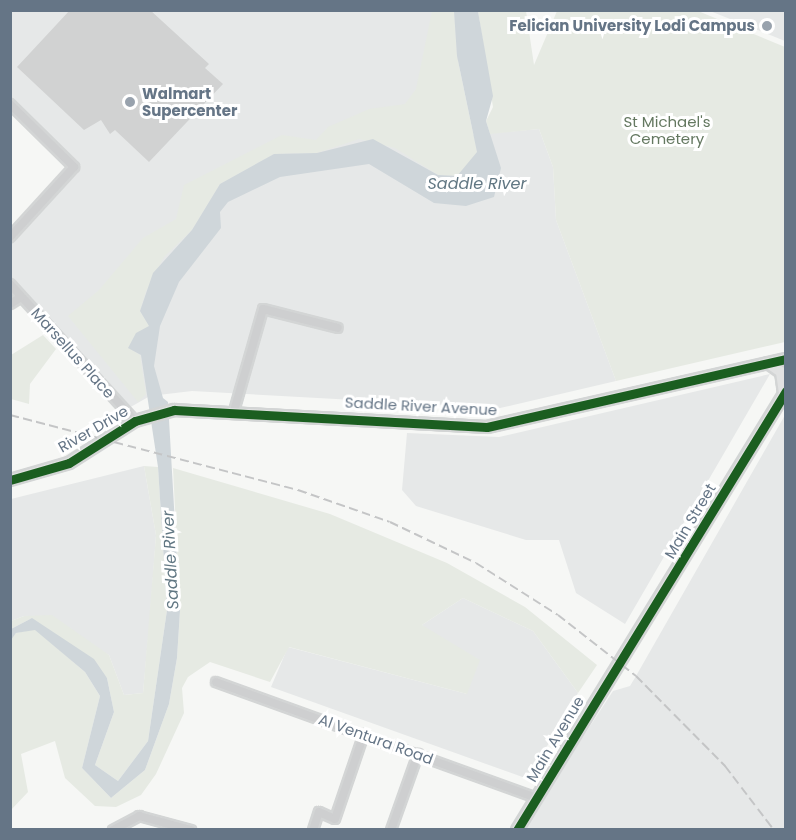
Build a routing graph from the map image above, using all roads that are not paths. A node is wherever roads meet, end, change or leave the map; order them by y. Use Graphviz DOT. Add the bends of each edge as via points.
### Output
graph roads {
  1 [pos="10,104"];
  2 [pos="10,237"];
  3 [pos="10,284"];
  4 [pos="21,297"];
  5 [pos="10,304"];
  6 [pos="338,328"];
  7 [pos="786,359"];
  8 [pos="768,363"];
  9 [pos="785,393"];
  10 [pos="234,411"];
  11 [pos="157,414"];
  12 [pos="138,420"];
  13 [pos="10,480"];
  14 [pos="618,664"];
  15 [pos="216,682"];
  16 [pos="364,734"];
  17 [pos="418,754"];
  18 [pos="536,798"];
  19 [pos="185,828"];
  20 [pos="113,830"];
  21 [pos="313,830"];
  22 [pos="391,830"];
  23 [pos="517,830"];
  1 -- 2 [label="street" via="74,167"];
  3 -- 4 [label="street, Marsellus Place"];
  4 -- 5 [label="street"];
  4 -- 12 [label="street, Marsellus Place"];
  6 -- 10 [label="street" via="263,309"];
  7 -- 8 [label="street, Saddle River Avenue"];
  8 -- 9 [label="street" via="781,372"];
  8 -- 10 [label="street, Saddle River Avenue" via="487,427"];
  9 -- 14 [label="street, Main Street"];
  10 -- 11 [label="street, Saddle River Avenue" via="177,410"];
  11 -- 12 [label="street, River Drive"];
  12 -- 13 [label="street, River Drive" via="69,463"];
  14 -- 18 [label="street, Main Avenue"];
  15 -- 16 [label="street, Al Ventura Road"];
  16 -- 17 [label="street, Al Ventura Road"];
  16 -- 21 [label="street" via="335,819 319,812"];
  17 -- 18 [label="street, Al Ventura Road"];
  17 -- 22 [label="street"];
  18 -- 23 [label="street, Main Avenue"];
  19 -- 20 [label="street" via="139,816"];
}
